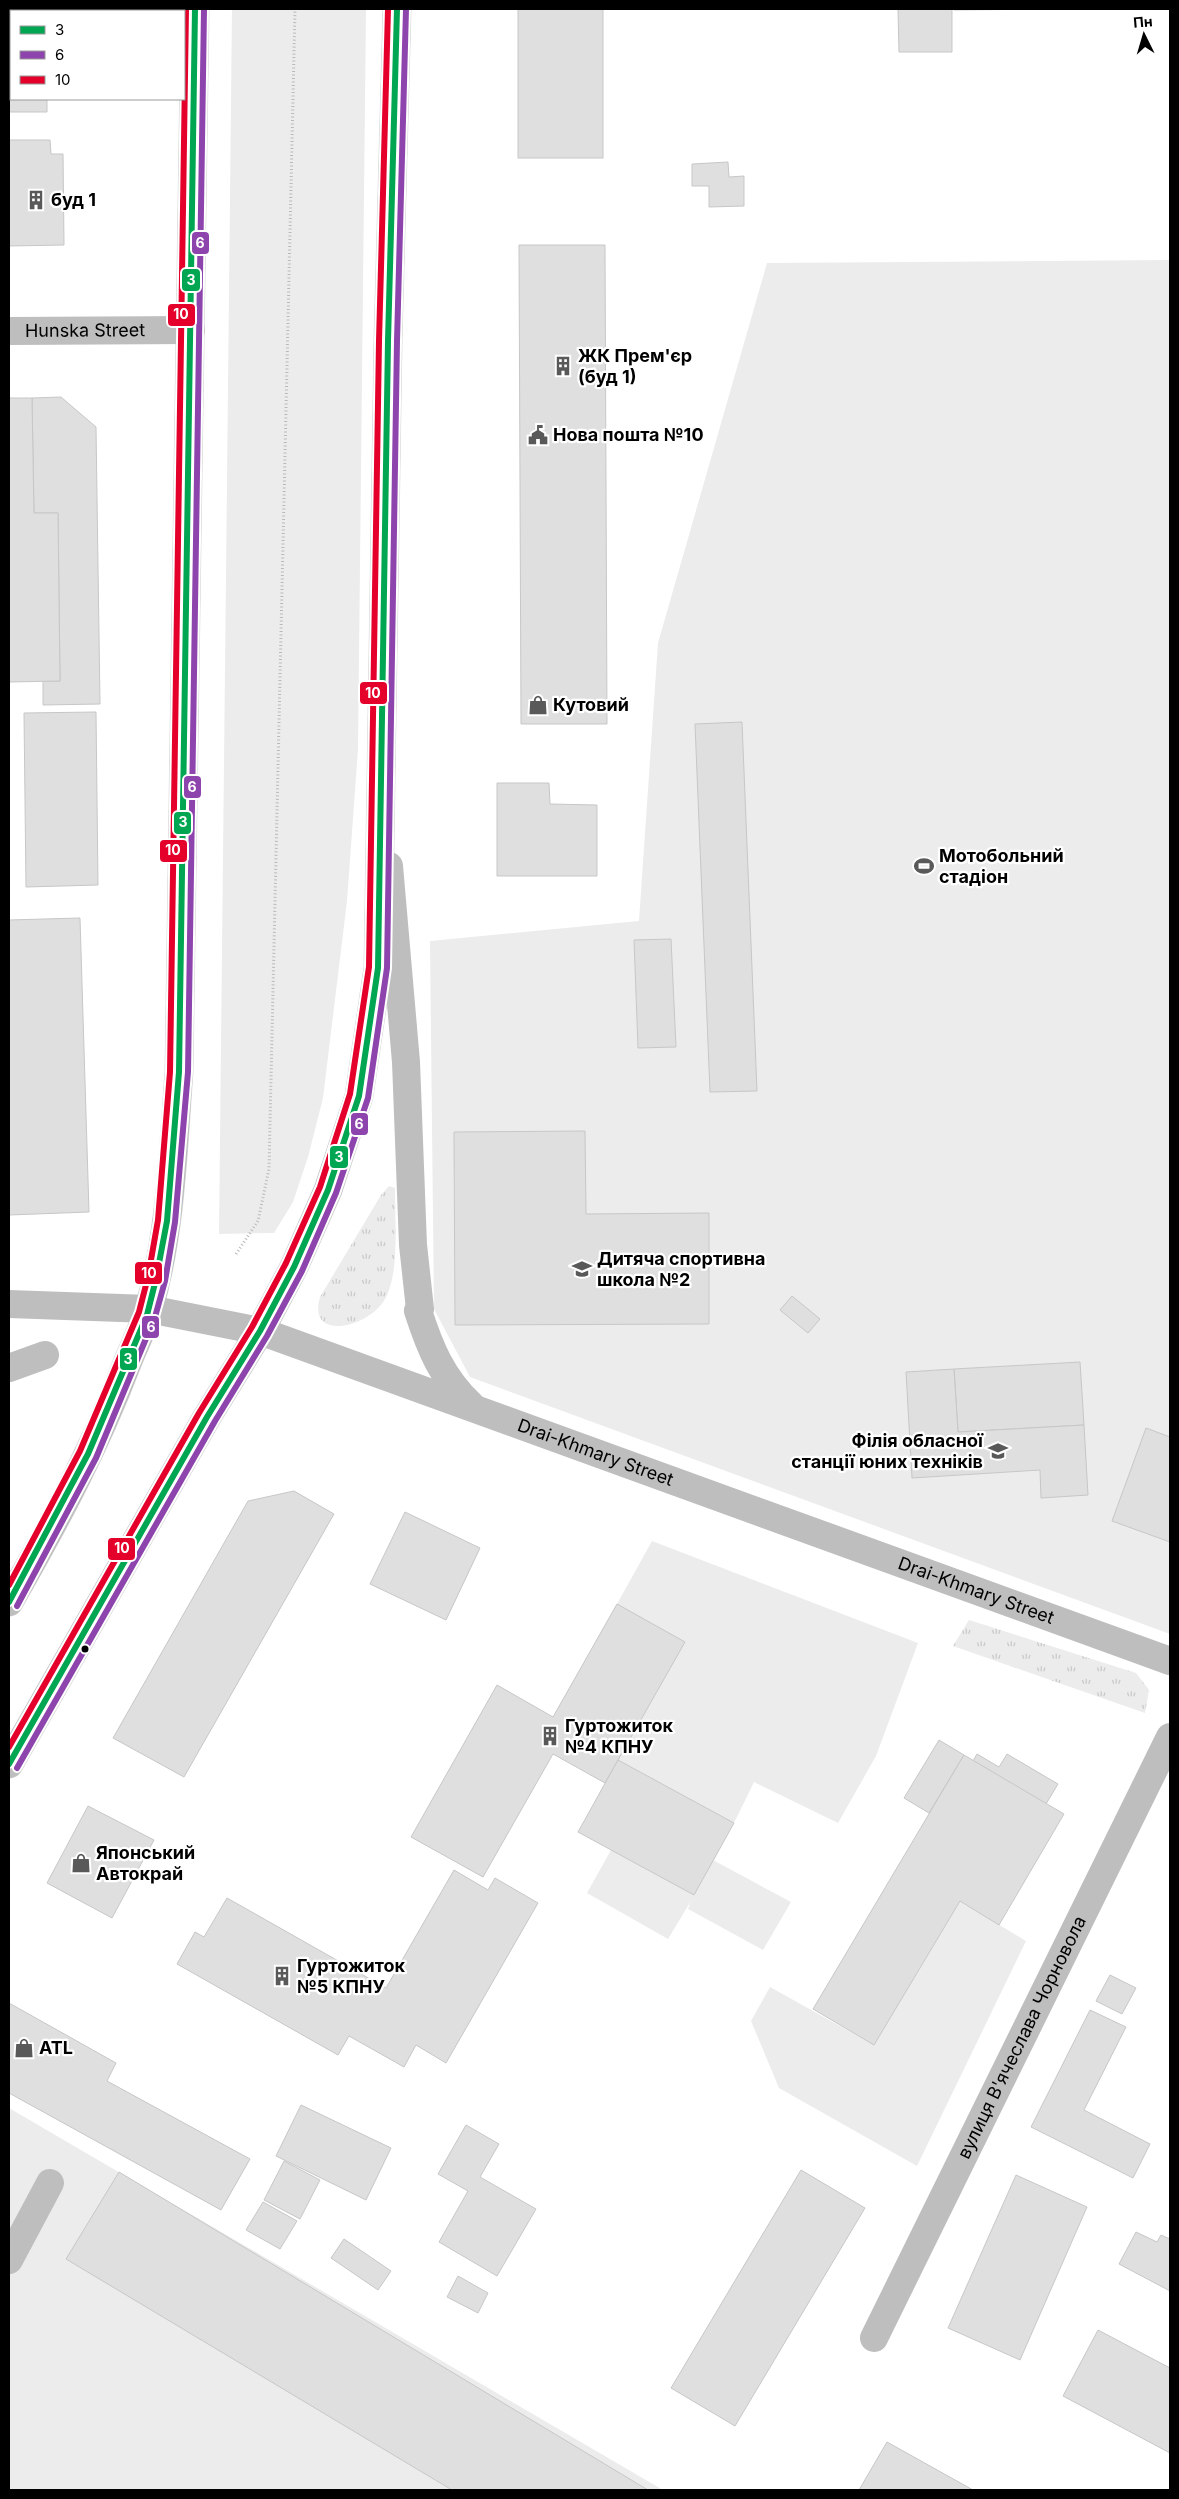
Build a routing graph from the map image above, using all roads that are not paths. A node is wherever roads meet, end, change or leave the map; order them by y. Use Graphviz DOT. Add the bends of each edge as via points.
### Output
graph roads {
  1 [pos="195,9"];
  2 [pos="397,9"];
  3 [pos="9,330"];
  4 [pos="191,330"];
  5 [pos="381,779"];
  6 [pos="9,1304"];
  7 [pos="149,1309"];
  8 [pos="260,1331"];
  9 [pos="45,1355"];
  10 [pos="9,1368"];
  11 [pos="476,1409"];
  12 [pos="9,1601"];
  13 [pos="1170,1661"];
  14 [pos="1170,1738"];
  15 [pos="9,1764"];
  16 [pos="50,2183"];
  17 [pos="9,2260"];
  18 [pos="874,2338"];
  1 -- 4 [label="main road"];
  2 -- 5 [label="main road"];
  3 -- 4 [label="main road, Hunska Street"];
  4 -- 7 [label="main road" via="179,1072 168,1208"];
  5 -- 8 [label="main road" via="378,968 359,1096 302,1252"];
  5 -- 11 [label="main road" via="404,1033 418,1311 434,1357 445,1376"];
  6 -- 7 [label="main road, Drai-Khmary Street"];
  7 -- 8 [label="main road, Drai-Khmary Street"];
  7 -- 12 [label="main road" via="95,1443"];
  8 -- 11 [label="main road, Drai-Khmary Street"];
  8 -- 15 [label="main road"];
  9 -- 10 [label="main road"];
  11 -- 13 [label="main road, Drai-Khmary Street"];
  14 -- 18 [label="main road, вулиця В'ячеслава Чорновола"];
  16 -- 17 [label="main road"];
}
